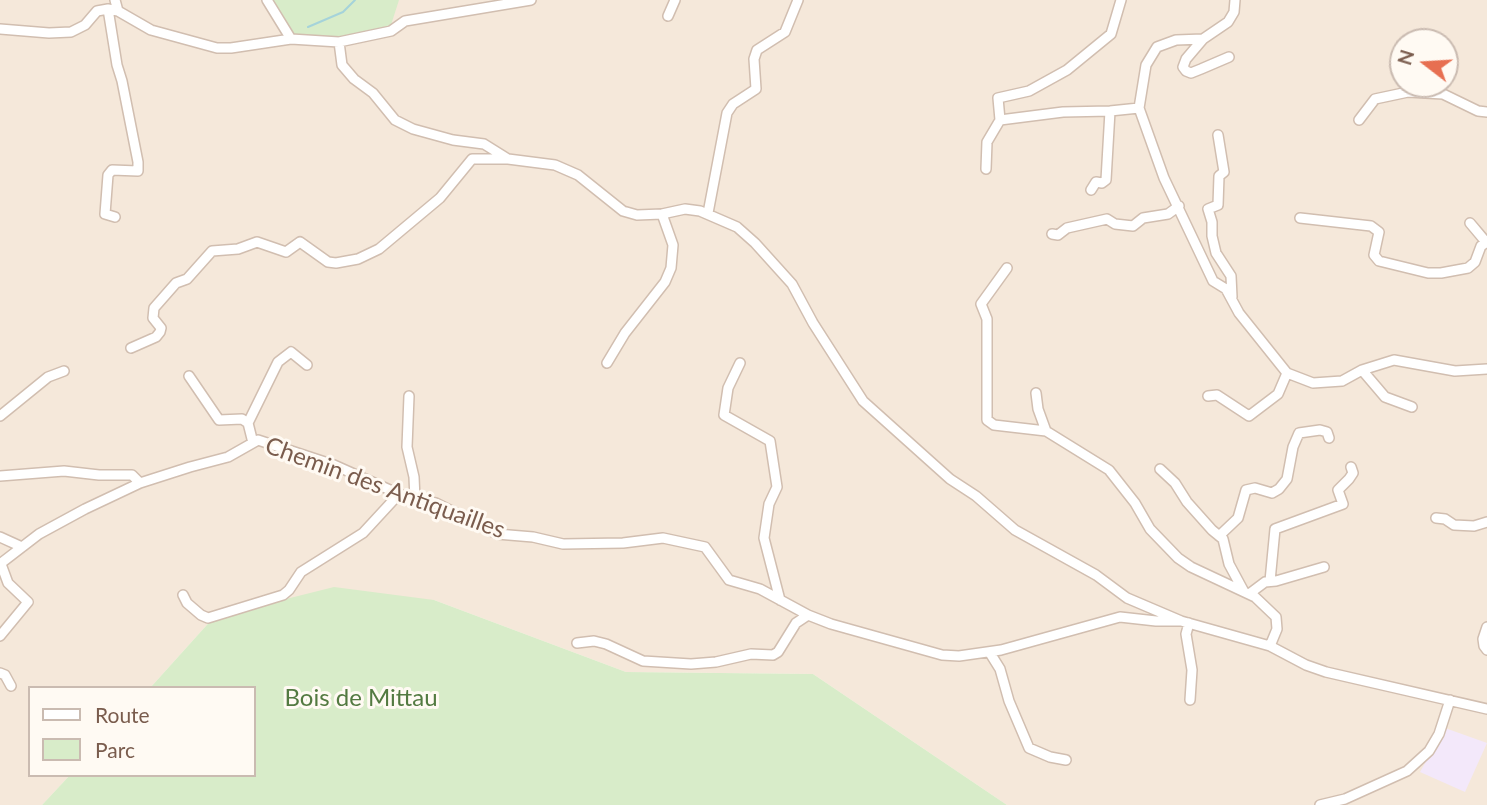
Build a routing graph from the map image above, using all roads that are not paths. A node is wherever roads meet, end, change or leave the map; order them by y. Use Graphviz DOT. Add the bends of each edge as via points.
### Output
graph roads {
  1 [pos="115,0"];
  2 [pos="267,0"];
  3 [pos="531,0"];
  4 [pos="675,0"];
  5 [pos="798,0"];
  6 [pos="1121,0"];
  7 [pos="1235,0"];
  8 [pos="113,10"];
  9 [pos="668,16"];
  10 [pos="0,29"];
  11 [pos="291,39"];
  12 [pos="1203,39"];
  13 [pos="339,42"];
  14 [pos="1229,57"];
  15 [pos="1139,108"];
  16 [pos="1110,111"];
  17 [pos="1487,112"];
  18 [pos="1000,120"];
  19 [pos="1359,120"];
  20 [pos="1218,135"];
  21 [pos="508,159"];
  22 [pos="986,169"];
  23 [pos="1091,190"];
  24 [pos="1179,206"];
  25 [pos="708,213"];
  26 [pos="662,214"];
  27 [pos="115,217"];
  28 [pos="1300,218"];
  29 [pos="1470,223"];
  30 [pos="1052,234"];
  31 [pos="1487,242"];
  32 [pos="1007,268"];
  33 [pos="1233,302"];
  34 [pos="131,348"];
  35 [pos="607,363"];
  36 [pos="740,363"];
  37 [pos="307,365"];
  38 [pos="1487,369"];
  39 [pos="1362,370"];
  40 [pos="64,371"];
  41 [pos="1287,373"];
  42 [pos="189,376"];
  43 [pos="1037,393"];
  44 [pos="409,396"];
  45 [pos="1208,396"];
  46 [pos="1412,407"];
  47 [pos="0,416"];
  48 [pos="248,423"];
  49 [pos="1046,431"];
  50 [pos="1329,438"];
  51 [pos="253,443"];
  52 [pos="1351,467"];
  53 [pos="1160,470"];
  54 [pos="0,476"];
  55 [pos="140,483"];
  56 [pos="399,494"];
  57 [pos="415,499"];
  58 [pos="1436,518"];
  59 [pos="1487,522"];
  60 [pos="1219,536"];
  61 [pos="0,537"];
  62 [pos="22,547"];
  63 [pos="0,564"];
  64 [pos="1324,567"];
  65 [pos="1270,581"];
  66 [pos="1246,592"];
  67 [pos="183,595"];
  68 [pos="780,600"];
  69 [pos="808,615"];
  70 [pos="1185,622"];
  71 [pos="1487,627"];
  72 [pos="0,636"];
  73 [pos="577,643"];
  74 [pos="1270,646"];
  75 [pos="1487,650"];
  76 [pos="990,653"];
  77 [pos="0,673"];
  78 [pos="11,686"];
  79 [pos="1190,700"];
  80 [pos="1450,700"];
  81 [pos="1487,709"];
  82 [pos="1066,760"];
  83 [pos="1320,805"];
  1 -- 8 [label="street"];
  2 -- 11 [label="street"];
  3 -- 13 [label="street" via="405,21 391,31"];
  4 -- 9 [label="street"];
  5 -- 25 [label="street" via="785,32 757,50 756,89 727,113"];
  6 -- 18 [label="street" via="1111,34 1067,70 1029,91 998,98"];
  7 -- 12 [label="street" via="1228,22"];
  8 -- 10 [label="street" via="97,11 71,32"];
  8 -- 11 [label="street" via="150,30 217,48"];
  8 -- 27 [label="street" via="117,65 138,162 138,171 112,170 108,175 105,214"];
  11 -- 13 [label="street"];
  12 -- 14 [label="street" via="1186,60 1186,71"];
  12 -- 15 [label="street" via="1176,40 1157,47 1146,65"];
  13 -- 21 [label="street" via="342,65 396,120 453,140 484,144"];
  15 -- 16 [label="street"];
  15 -- 24 [label="street"];
  16 -- 18 [label="street"];
  16 -- 23 [label="street" via="1106,180 1096,182"];
  17 -- 19 [label="street" via="1443,94 1408,92 1376,99"];
  18 -- 22 [label="street" via="987,142"];
  20 -- 33 [label="street" via="1224,172 1219,176 1218,205 1208,209 1216,253 1231,276"];
  21 -- 26 [label="street" via="555,165 578,175 623,211"];
  21 -- 34 [label="street" via="472,159 440,198 379,249 358,258 328,262 300,242 286,252 257,242 212,251 154,308 153,317 161,328 156,337"];
  24 -- 30 [label="street" via="1133,226 1107,219"];
  24 -- 33 [label="street" via="1213,281 1226,289"];
  25 -- 26 [label="street" via="685,209"];
  25 -- 70 [label="street" via="749,236 782,271 863,401 950,479 1015,530 1096,575 1127,598"];
  26 -- 35 [label="street" via="673,245 671,268"];
  28 -- 31 [label="street" via="1371,226 1379,232 1374,254 1379,261 1428,273 1468,268"];
  29 -- 31 [label="street"];
  32 -- 49 [label="street" via="981,304 987,318 987,420 994,425"];
  33 -- 41 [label="street"];
  36 -- 68 [label="street" via="728,387 724,415 771,441 777,487 769,504 764,538"];
  37 -- 48 [label="street" via="290,352 278,362"];
  38 -- 39 [label="street" via="1455,371 1394,360"];
  39 -- 41 [label="street" via="1323,384"];
  39 -- 46 [label="street" via="1385,397"];
  40 -- 47 [label="street" via="48,377"];
  41 -- 45 [label="street" via="1278,394 1249,415 1217,396"];
  42 -- 48 [label="street" via="219,420"];
  43 -- 49 [label="street"];
  44 -- 57 [label="street" via="407,447"];
  48 -- 51 [label="street"];
  49 -- 66 [label="street" via="1109,470 1150,529 1178,558"];
  50 -- 60 [label="street" via="1320,430 1299,433 1287,479 1272,493 1246,490 1238,518"];
  51 -- 55 [label="street, Chemin des Antiquailles" via="215,462"];
  51 -- 56 [label="street, Chemin des Antiquailles" via="264,441 322,461"];
  52 -- 65 [label="street" via="1353,473 1338,490 1343,504 1275,529"];
  53 -- 60 [label="street"];
  54 -- 55 [label="street" via="64,471 132,475"];
  55 -- 62 [label="street, Chemin des Antiquailles" via="75,514"];
  56 -- 57 [label="street, Chemin des Antiquailles"];
  56 -- 67 [label="street" via="363,533 301,572 283,595 208,618"];
  57 -- 68 [label="street, Chemin des Antiquailles" via="436,503 497,534 563,544 663,538 705,547 729,580"];
  58 -- 59 [label="street" via="1454,525"];
  60 -- 66 [label="street"];
  61 -- 62 [label="street"];
  62 -- 63 [label="street, Chemin des Antiquailles"];
  63 -- 72 [label="street" via="8,583 28,603"];
  64 -- 65 [label="street"];
  65 -- 66 [label="street"];
  66 -- 74 [label="street" via="1276,617"];
  68 -- 69 [label="street, Chemin des Antiquailles"];
  69 -- 73 [label="street" via="796,622 773,655 751,654 716,662 643,661 606,644"];
  69 -- 76 [label="street, Chemin des Antiquailles" via="942,655"];
  70 -- 74 [label="street"];
  70 -- 76 [label="street, Chemin des Antiquailles" via="1120,617"];
  70 -- 79 [label="street" via="1192,670"];
  71 -- 75 [label="street" via="1483,639"];
  74 -- 80 [label="street" via="1326,672"];
  76 -- 82 [label="street" via="1029,748"];
  77 -- 78 [label="street"];
  80 -- 81 [label="street"];
  80 -- 83 [label="street" via="1429,751 1407,771 1345,799"];
}
